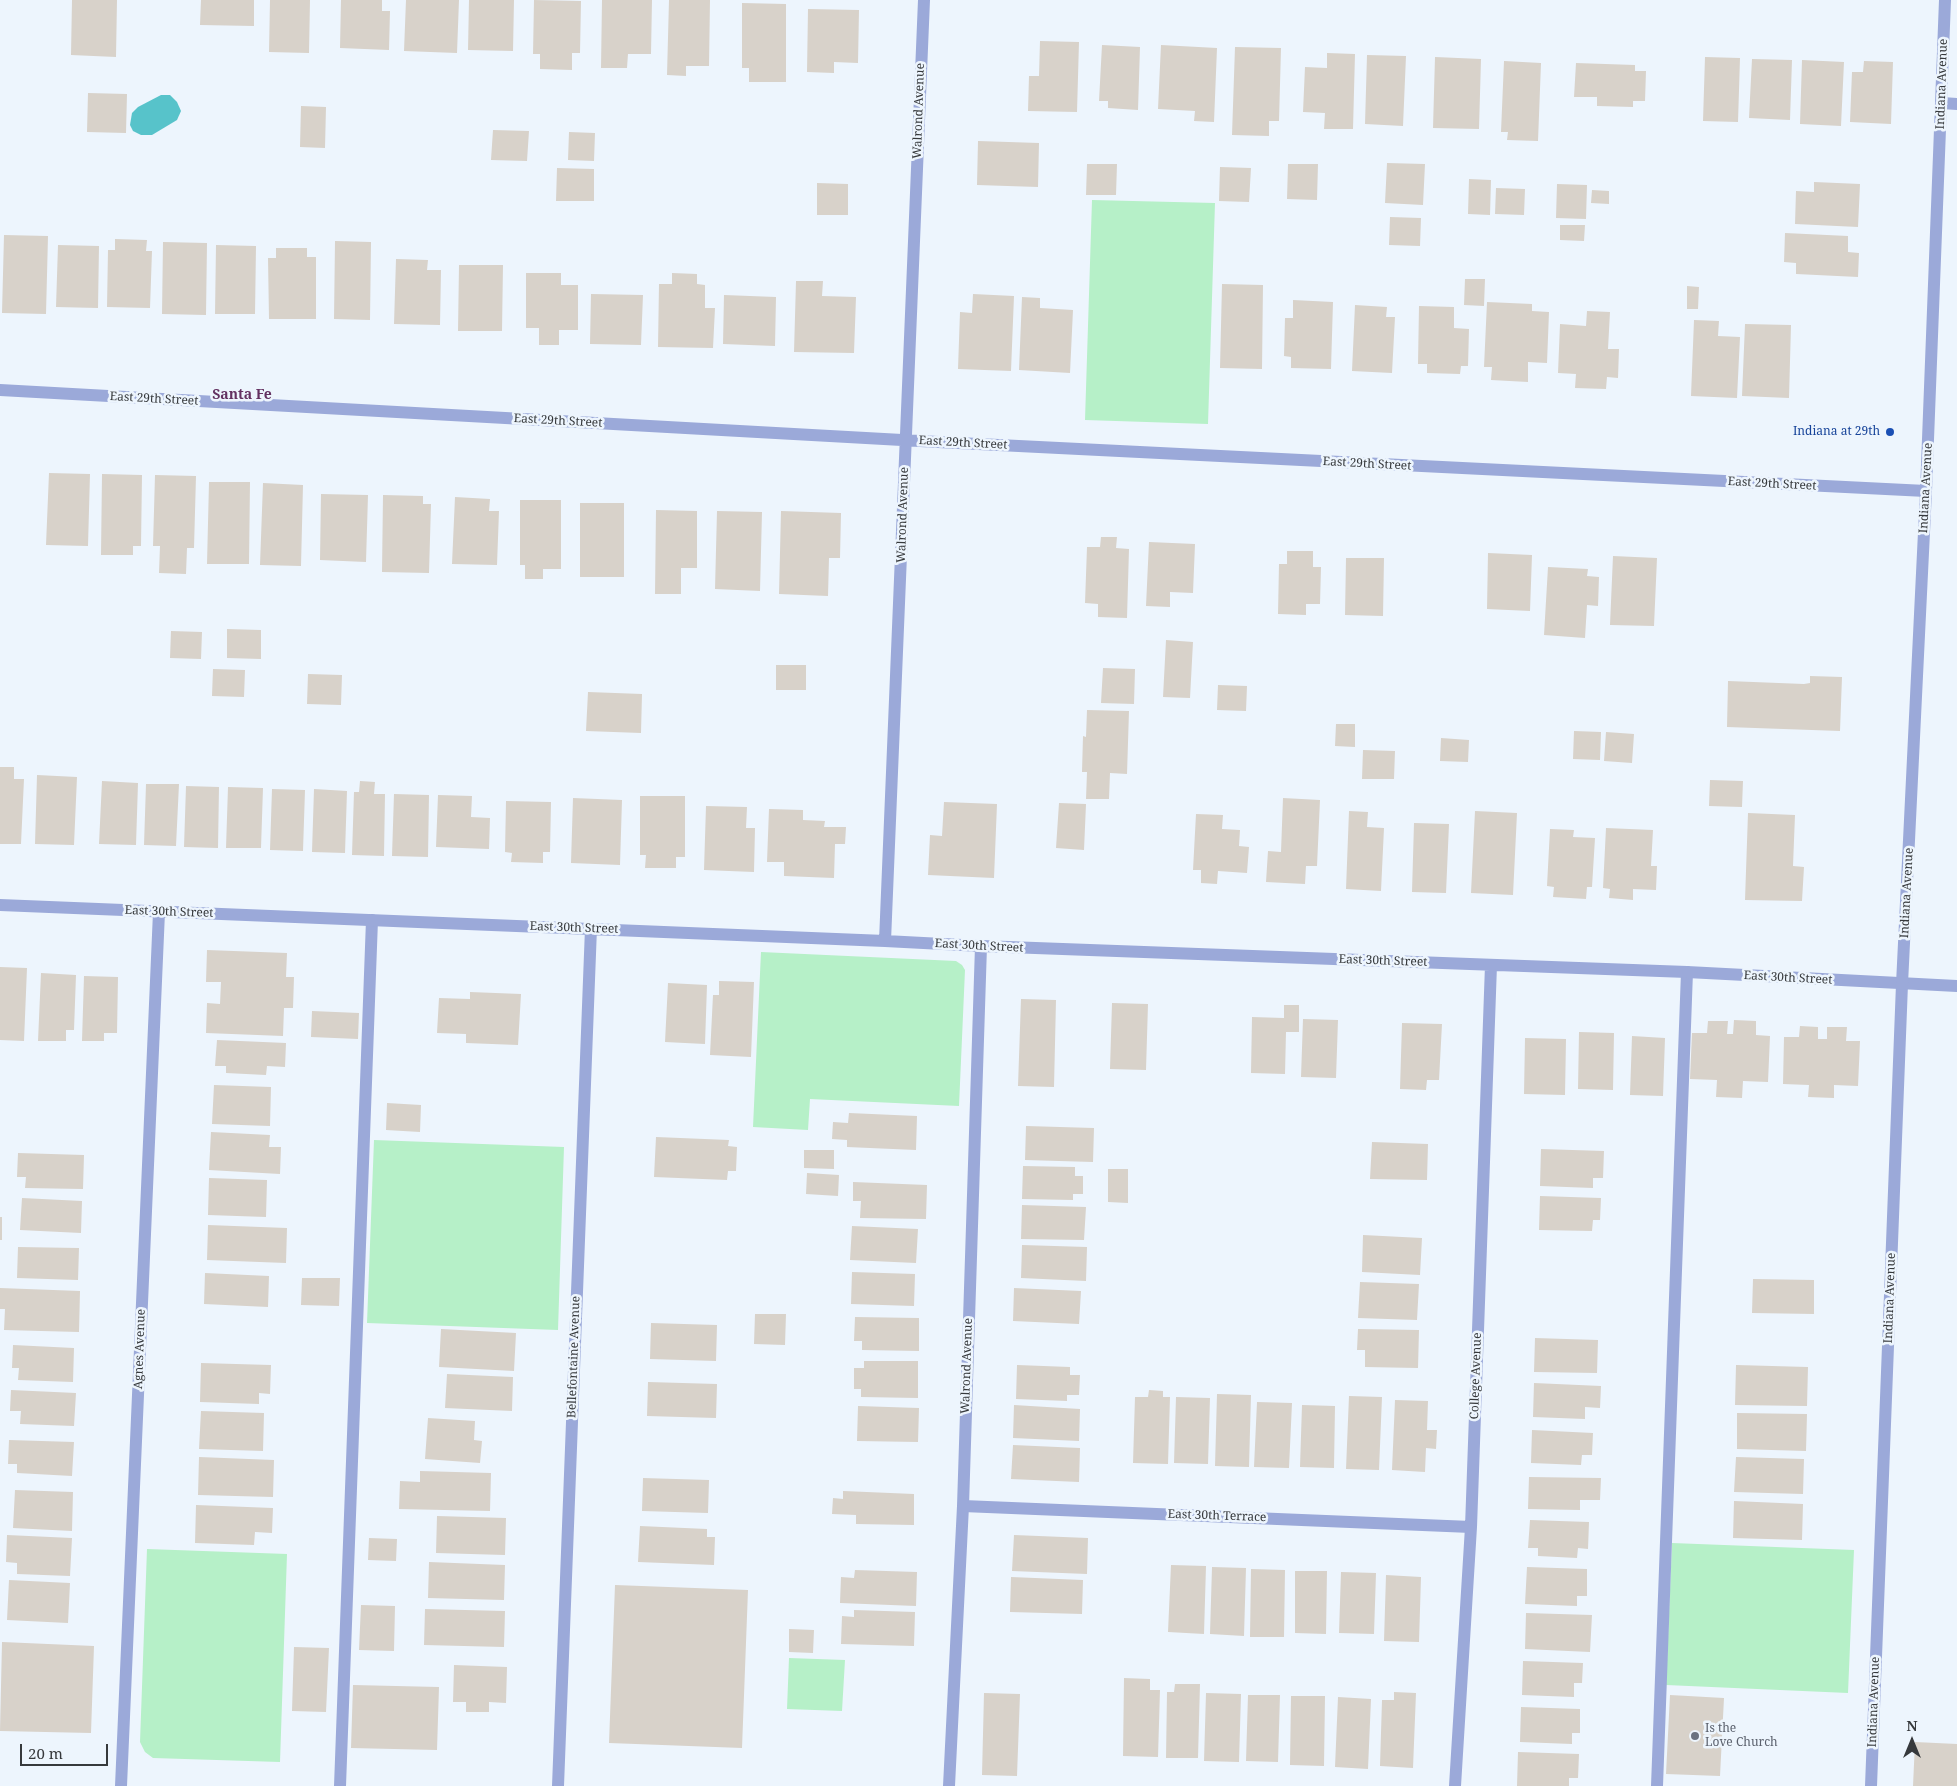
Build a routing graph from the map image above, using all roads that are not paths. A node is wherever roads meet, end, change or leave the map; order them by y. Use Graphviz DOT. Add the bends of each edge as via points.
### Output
graph roads {
  1 [pos="924,0"];
  2 [pos="1945,0"];
  3 [pos="1942,103"];
  4 [pos="1957,104"];
  5 [pos="0,390"];
  6 [pos="906,440"];
  7 [pos="1926,491"];
  8 [pos="0,905"];
  9 [pos="159,912"];
  10 [pos="372,920"];
  11 [pos="591,928"];
  12 [pos="885,940"];
  13 [pos="981,946"];
  14 [pos="1491,965"];
  15 [pos="1686,972"];
  16 [pos="1902,984"];
  17 [pos="1957,986"];
  18 [pos="963,1506"];
  19 [pos="1471,1527"];
  20 [pos="121,1786"];
  21 [pos="340,1786"];
  22 [pos="558,1786"];
  23 [pos="949,1786"];
  24 [pos="1455,1786"];
  25 [pos="1657,1786"];
  26 [pos="1871,1786"];
  1 -- 6 [label="street, Walrond Avenue"];
  2 -- 3 [label="street, Indiana Avenue"];
  3 -- 4 [label="street"];
  3 -- 7 [label="street, Indiana Avenue"];
  5 -- 6 [label="street, East 29th Street"];
  6 -- 7 [label="street, East 29th Street"];
  6 -- 12 [label="street, Walrond Avenue"];
  7 -- 16 [label="street, Indiana Avenue"];
  8 -- 9 [label="street, East 30th Street"];
  9 -- 10 [label="street, East 30th Street"];
  9 -- 20 [label="street, Agnes Avenue"];
  10 -- 11 [label="street, East 30th Street"];
  10 -- 21 [label="street"];
  11 -- 12 [label="street, East 30th Street"];
  11 -- 22 [label="street, Bellefontaine Avenue"];
  12 -- 13 [label="street, East 30th Street"];
  13 -- 14 [label="street, East 30th Street"];
  13 -- 18 [label="street, Walrond Avenue"];
  14 -- 15 [label="street, East 30th Street"];
  14 -- 19 [label="street, College Avenue"];
  15 -- 16 [label="street, East 30th Street"];
  15 -- 25 [label="street"];
  16 -- 17 [label="street, East 30th Street"];
  16 -- 26 [label="street, Indiana Avenue"];
  18 -- 19 [label="street, East 30th Terrace"];
  18 -- 23 [label="street, Walrond Avenue"];
  19 -- 24 [label="street, College Avenue"];
}
